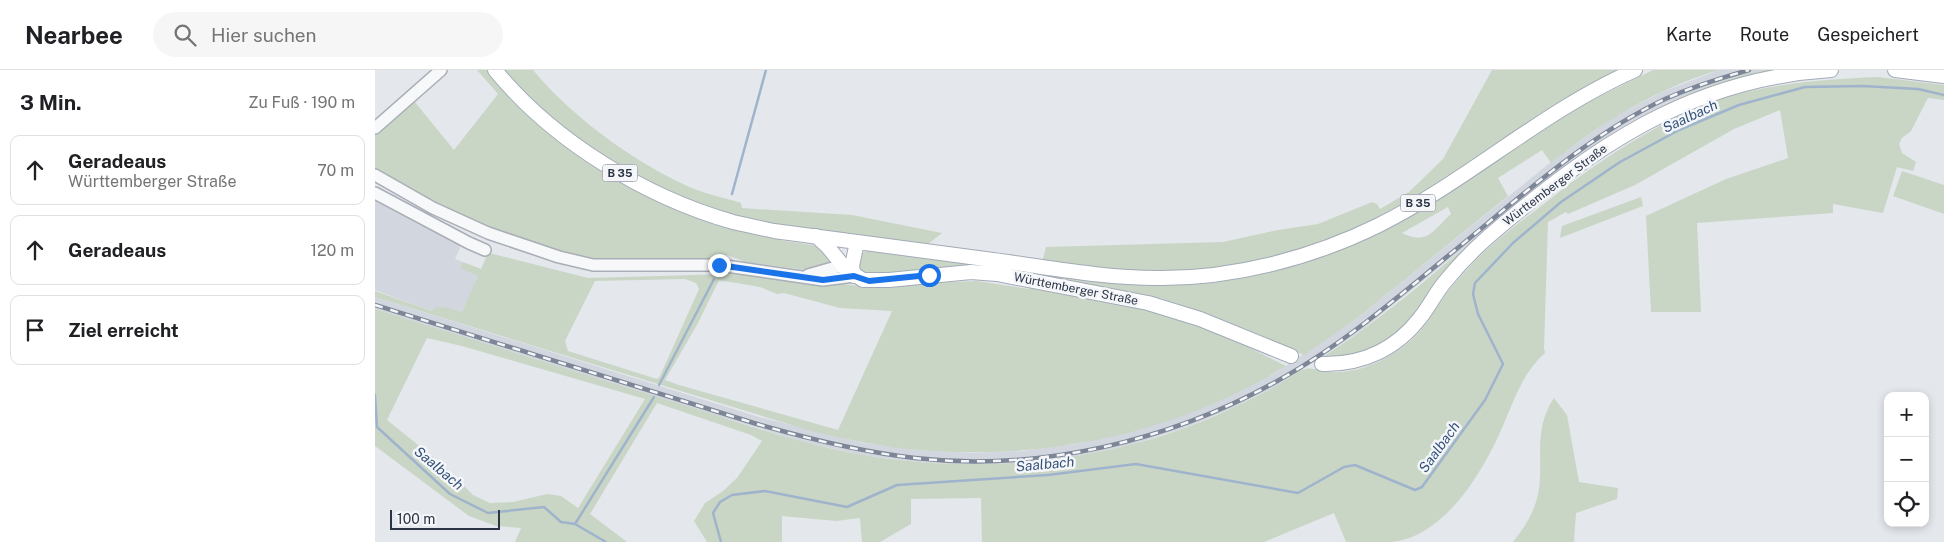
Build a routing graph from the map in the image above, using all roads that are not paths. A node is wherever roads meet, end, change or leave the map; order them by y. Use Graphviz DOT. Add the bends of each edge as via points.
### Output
graph roads {
  1 [pos="441,70"];
  2 [pos="495,70"];
  3 [pos="1635,70"];
  4 [pos="1831,70"];
  5 [pos="1895,70"];
  6 [pos="1944,76"];
  7 [pos="375,128"];
  8 [pos="375,175"];
  9 [pos="375,194"];
  10 [pos="816,236"];
  11 [pos="851,241"];
  12 [pos="485,250"];
  13 [pos="843,265"];
  14 [pos="801,276"];
  15 [pos="854,276"];
  16 [pos="1291,356"];
  17 [pos="1322,364"];
  1 -- 7 [label="street"];
  2 -- 10 [label="main road, B 35" via="542,120 586,152 660,194 733,222"];
  3 -- 11 [label="main road, B 35" via="1577,98 1380,225 1337,244 1251,268 1176,278 1136,277"];
  4 -- 17 [label="main road, Württemberger Straße" via="1761,80 1714,92 1622,135 1573,168 1473,251 1443,284 1407,333 1374,355 1338,364"];
  5 -- 6 [label="main road"];
  8 -- 14 [label="street" via="488,233 593,265 719,265"];
  9 -- 12 [label="street"];
  10 -- 11 [label="main road, B 35"];
  10 -- 13 [label="main road"];
  11 -- 13 [label="main road"];
  11 -- 15 [label="main road"];
  13 -- 14 [label="street"];
  13 -- 15 [label="main road"];
  14 -- 15 [label="street" via="823,280"];
  15 -- 16 [label="main road, Württemberger Straße" via="869,281 971,272 1007,276 1148,303 1200,319"];
}
